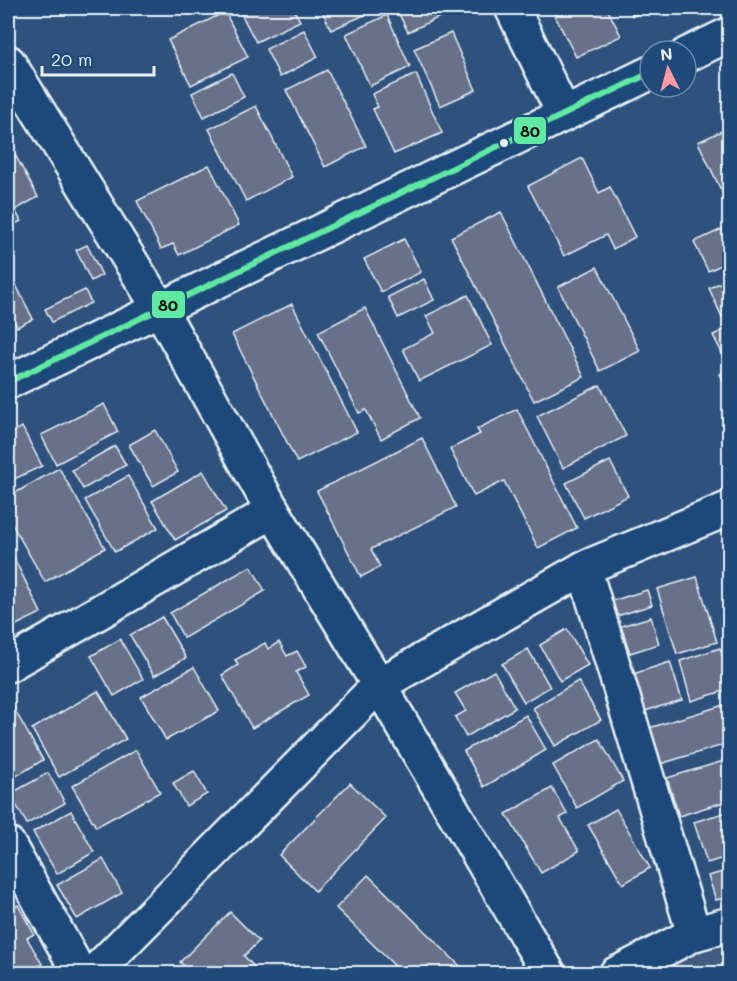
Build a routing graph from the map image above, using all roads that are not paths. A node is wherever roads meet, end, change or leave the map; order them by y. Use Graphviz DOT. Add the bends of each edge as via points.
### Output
graph roads {
  1 [pos="512,8"];
  2 [pos="729,34"];
  3 [pos="698,50"];
  4 [pos="8,62"];
  5 [pos="638,79"];
  6 [pos="564,114"];
  7 [pos="160,309"];
  8 [pos="8,382"];
  9 [pos="729,508"];
  10 [pos="273,512"];
  11 [pos="584,568"];
  12 [pos="8,665"];
  13 [pos="379,685"];
  14 [pos="8,844"];
  15 [pos="729,924"];
  16 [pos="694,934"];
  17 [pos="80,974"];
  18 [pos="93,974"];
  19 [pos="549,974"];
  20 [pos="616,974"];
  1 -- 6 [label="street"];
  2 -- 3 [label="street"];
  4 -- 7 [label="street"];
  5 -- 6 [label="street"];
  6 -- 7 [label="street"];
  7 -- 8 [label="street"];
  7 -- 10 [label="street"];
  9 -- 11 [label="street"];
  10 -- 12 [label="street"];
  10 -- 13 [label="street"];
  11 -- 13 [label="street"];
  11 -- 16 [label="street"];
  13 -- 18 [label="street"];
  13 -- 19 [label="street"];
  14 -- 17 [label="street"];
  15 -- 16 [label="street"];
  16 -- 20 [label="street"];
}
